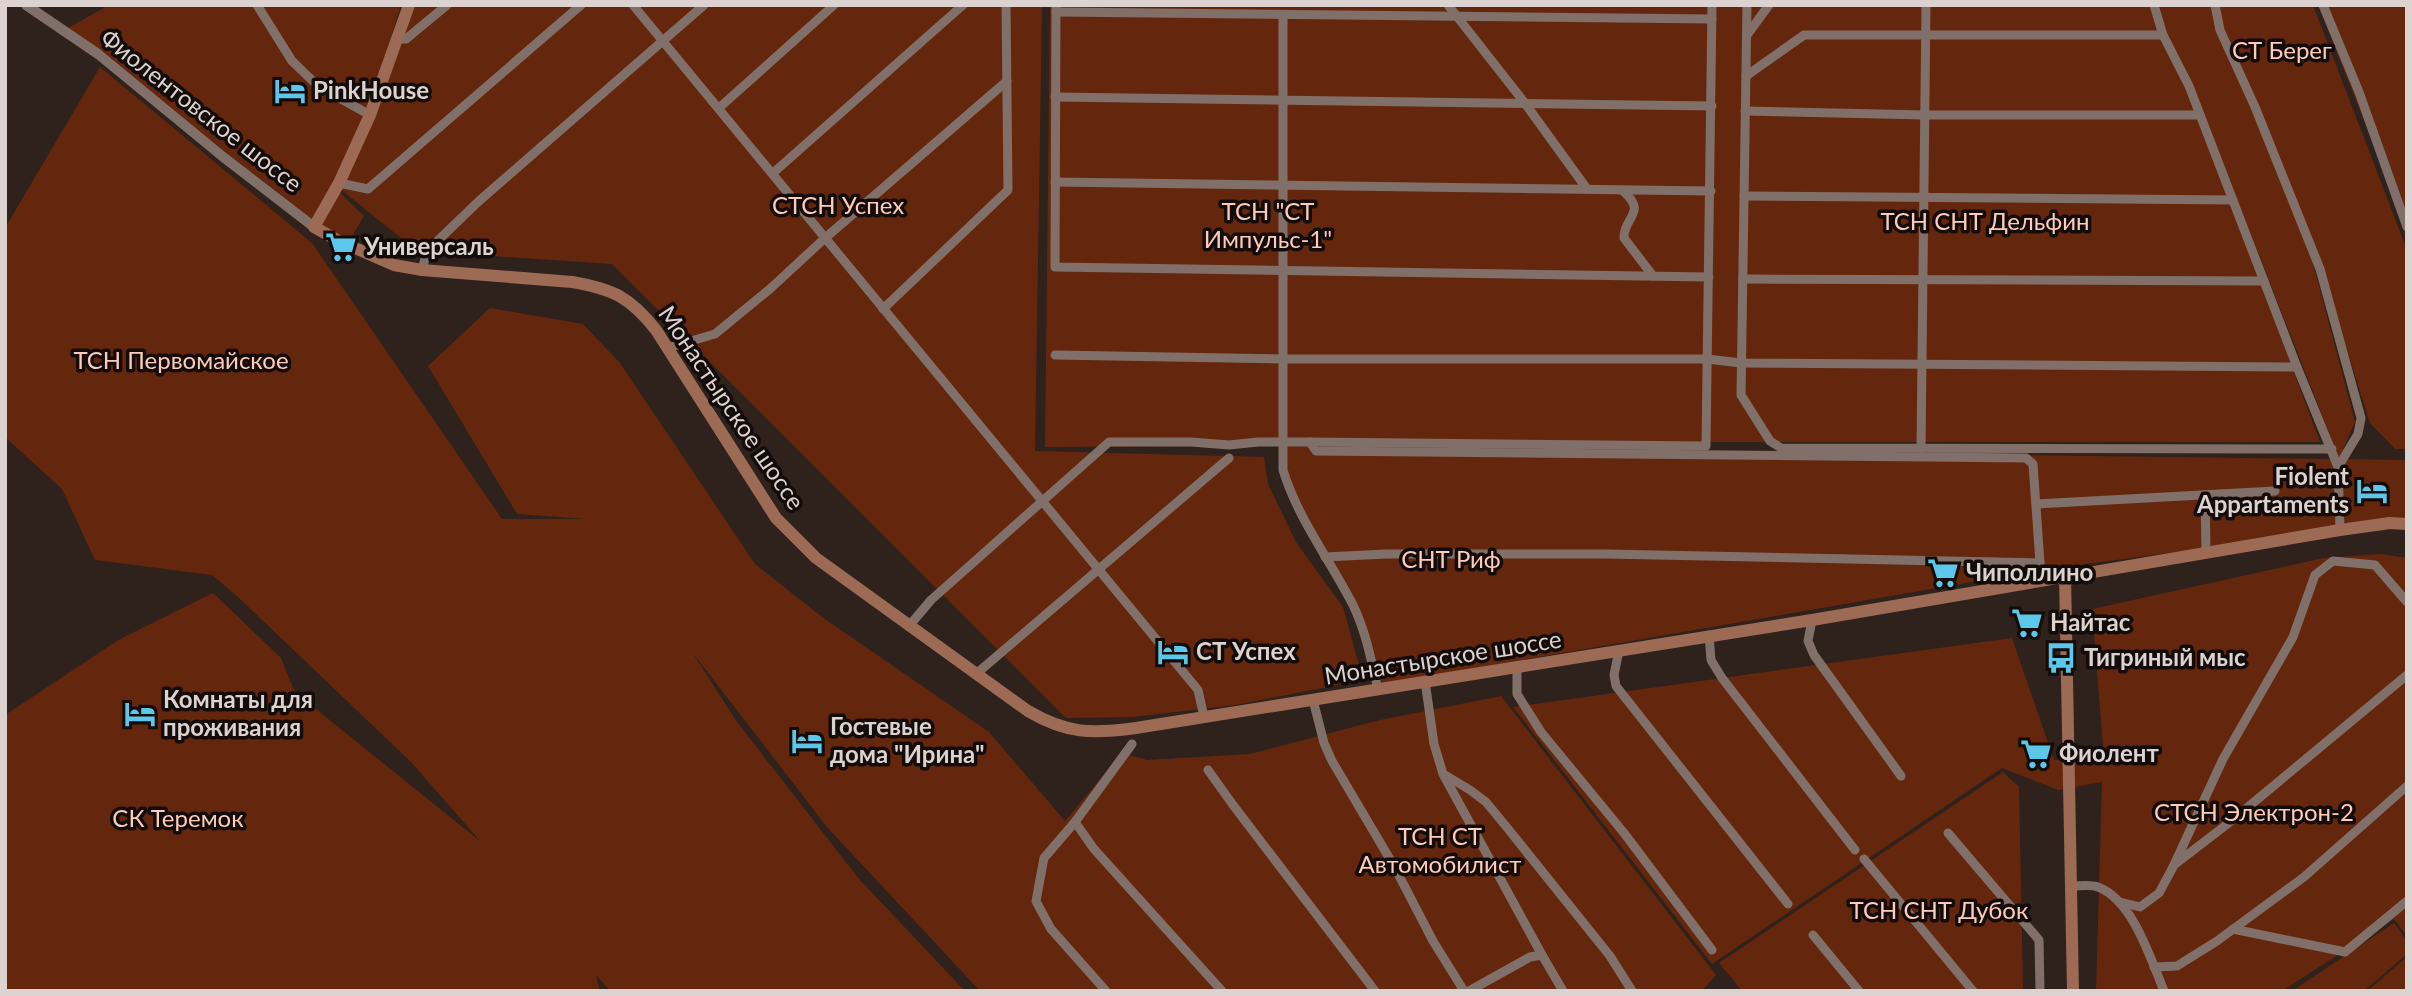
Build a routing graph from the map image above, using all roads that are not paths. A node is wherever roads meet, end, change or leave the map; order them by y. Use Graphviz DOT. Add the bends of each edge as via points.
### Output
graph roads {
  1 [pos="26,5"];
  2 [pos="257,5"];
  3 [pos="409,5"];
  4 [pos="447,5"];
  5 [pos="581,5"];
  6 [pos="632,5"];
  7 [pos="704,5"];
  8 [pos="834,5"];
  9 [pos="963,5"];
  10 [pos="1006,5"];
  11 [pos="1448,5"];
  12 [pos="1712,5"];
  13 [pos="1747,5"];
  14 [pos="1769,5"];
  15 [pos="1926,5"];
  16 [pos="2154,5"];
  17 [pos="2215,5"];
  18 [pos="2323,5"];
  19 [pos="1056,9"];
  20 [pos="1283,15"];
  21 [pos="1457,17"];
  22 [pos="1712,19"];
  23 [pos="1746,36"];
  24 [pos="1926,36"];
  25 [pos="2163,36"];
  26 [pos="397,39"];
  27 [pos="662,41"];
  28 [pos="1746,76"];
  29 [pos="1007,81"];
  30 [pos="1055,97"];
  31 [pos="1283,99"];
  32 [pos="1524,102"];
  33 [pos="1712,106"];
  34 [pos="719,108"];
  35 [pos="1745,111"];
  36 [pos="370,115"];
  37 [pos="1925,115"];
  38 [pos="2200,115"];
  39 [pos="773,173"];
  40 [pos="1055,182"];
  41 [pos="339,183"];
  42 [pos="1283,184"];
  43 [pos="1587,189"];
  44 [pos="1622,190"];
  45 [pos="1711,191"];
  46 [pos="1744,196"];
  47 [pos="1924,197"];
  48 [pos="2233,200"];
  49 [pos="314,227"];
  50 [pos="2407,227"];
  51 [pos="824,239"];
  52 [pos="422,270"];
  53 [pos="1283,270"];
  54 [pos="1653,276"];
  55 [pos="1709,277"];
  56 [pos="1743,279"];
  57 [pos="1923,280"];
  58 [pos="2264,281"];
  59 [pos="883,309"];
  60 [pos="667,348"];
  61 [pos="1055,355"];
  62 [pos="1283,359"];
  63 [pos="1707,359"];
  64 [pos="1741,363"];
  65 [pos="1922,364"];
  66 [pos="2297,367"];
  67 [pos="1281,442"];
  68 [pos="1310,442"];
  69 [pos="1921,449"];
  70 [pos="2332,449"];
  71 [pos="1229,458"];
  72 [pos="2338,467"];
  73 [pos="2275,491"];
  74 [pos="2205,495"];
  75 [pos="1041,503"];
  76 [pos="2036,504"];
  77 [pos="2407,524"];
  78 [pos="2340,530"];
  79 [pos="2206,552"];
  80 [pos="1325,557"];
  81 [pos="2040,563"];
  82 [pos="1098,569"];
  83 [pos="2065,576"];
  84 [pos="2035,581"];
  85 [pos="2407,602"];
  86 [pos="1812,620"];
  87 [pos="909,626"];
  88 [pos="1709,635"];
  89 [pos="1619,650"];
  90 [pos="1517,666"];
  91 [pos="976,674"];
  92 [pos="2407,675"];
  93 [pos="1425,681"];
  94 [pos="1378,689"];
  95 [pos="1313,700"];
  96 [pos="1204,717"];
  97 [pos="1132,744"];
  98 [pos="1208,770"];
  99 [pos="1443,774"];
  100 [pos="1901,776"];
  101 [pos="2407,786"];
  102 [pos="1075,822"];
  103 [pos="1948,833"];
  104 [pos="1855,850"];
  105 [pos="1864,859"];
  106 [pos="2174,864"];
  107 [pos="2071,887"];
  108 [pos="2407,901"];
  109 [pos="2120,902"];
  110 [pos="1788,904"];
  111 [pos="2233,929"];
  112 [pos="1813,936"];
  113 [pos="1712,950"];
  114 [pos="1542,955"];
  115 [pos="2154,967"];
  116 [pos="1106,991"];
  117 [pos="1222,991"];
  118 [pos="1375,991"];
  119 [pos="1467,991"];
  120 [pos="1563,991"];
  121 [pos="1632,991"];
  122 [pos="1859,991"];
  123 [pos="1973,991"];
  124 [pos="2040,991"];
  125 [pos="2073,991"];
  126 [pos="2164,991"];
  1 -- 49 [label="street, Фиолентовское шоссе" via="98,54"];
  2 -- 36 [label="street" via="292,61 318,86"];
  3 -- 26 [label="main road"];
  4 -- 26 [label="street" via="406,39"];
  5 -- 41 [label="street" via="368,189"];
  6 -- 27 [label="street"];
  7 -- 27 [label="street"];
  8 -- 34 [label="street"];
  9 -- 39 [label="street"];
  10 -- 29 [label="street"];
  11 -- 21 [label="street"];
  12 -- 22 [label="street"];
  13 -- 23 [label="street"];
  14 -- 23 [label="street"];
  15 -- 24 [label="street"];
  16 -- 25 [label="street"];
  17 -- 72 [label="street" via="2220,30 2319,269 2361,418 2358,434"];
  18 -- 50 [label="street"];
  19 -- 20 [label="street"];
  19 -- 30 [label="street"];
  20 -- 21 [label="street"];
  20 -- 31 [label="street"];
  21 -- 22 [label="street"];
  21 -- 32 [label="street"];
  22 -- 33 [label="street"];
  23 -- 28 [label="street"];
  24 -- 25 [label="street"];
  24 -- 28 [label="street" via="1804,35"];
  24 -- 37 [label="street"];
  25 -- 38 [label="street"];
  26 -- 36 [label="main road"];
  27 -- 34 [label="street"];
  27 -- 52 [label="street" via="479,201 427,251"];
  28 -- 35 [label="street"];
  29 -- 51 [label="street"];
  29 -- 59 [label="street" via="1008,190"];
  30 -- 31 [label="street"];
  30 -- 40 [label="street"];
  31 -- 32 [label="street"];
  31 -- 42 [label="street"];
  32 -- 33 [label="street"];
  32 -- 43 [label="street"];
  33 -- 45 [label="street"];
  34 -- 39 [label="street"];
  35 -- 37 [label="street"];
  35 -- 46 [label="street"];
  36 -- 41 [label="main road"];
  37 -- 38 [label="street"];
  37 -- 47 [label="street"];
  38 -- 48 [label="street"];
  39 -- 51 [label="street"];
  40 -- 42 [label="street"];
  40 -- 53 [label="street" via="1055,267"];
  41 -- 49 [label="main road"];
  42 -- 43 [label="street"];
  42 -- 53 [label="street"];
  43 -- 44 [label="street"];
  44 -- 45 [label="street"];
  44 -- 54 [label="street" via="1634,205 1624,238"];
  45 -- 55 [label="street"];
  46 -- 47 [label="street"];
  46 -- 56 [label="street"];
  47 -- 48 [label="street"];
  47 -- 57 [label="street"];
  48 -- 58 [label="street"];
  49 -- 52 [label="main road, Монастырское шоссе" via="394,265"];
  51 -- 59 [label="street"];
  51 -- 60 [label="street" via="715,334"];
  52 -- 60 [label="main road, Монастырское шоссе" via="596,286 639,309"];
  53 -- 54 [label="street"];
  53 -- 62 [label="street"];
  54 -- 55 [label="street"];
  55 -- 63 [label="street"];
  56 -- 57 [label="street"];
  56 -- 64 [label="street"];
  57 -- 58 [label="street"];
  57 -- 65 [label="street"];
  58 -- 66 [label="street"];
  59 -- 75 [label="street"];
  60 -- 87 [label="main road, Монастырское шоссе" via="776,518 816,558"];
  61 -- 62 [label="street"];
  62 -- 63 [label="street"];
  62 -- 67 [label="street"];
  63 -- 64 [label="street"];
  63 -- 68 [label="street" via="1706,446"];
  64 -- 65 [label="street"];
  64 -- 69 [label="street" via="1741,395 1770,441 1781,448"];
  65 -- 66 [label="street"];
  65 -- 69 [label="street"];
  66 -- 70 [label="street"];
  67 -- 68 [label="street"];
  67 -- 75 [label="street" via="1109,442"];
  67 -- 80 [label="street" via="1289,488"];
  68 -- 76 [label="street" via="1316,451 2026,458 2033,464"];
  69 -- 70 [label="street"];
  70 -- 72 [label="street"];
  71 -- 82 [label="street"];
  72 -- 78 [label="street"];
  73 -- 74 [label="street"];
  74 -- 76 [label="street"];
  74 -- 79 [label="street"];
  75 -- 82 [label="street"];
  75 -- 87 [label="street" via="930,600"];
  76 -- 81 [label="street"];
  77 -- 78 [label="main road"];
  78 -- 79 [label="main road"];
  79 -- 83 [label="main road"];
  80 -- 81 [label="street" via="1606,554"];
  80 -- 94 [label="street" via="1365,634"];
  81 -- 84 [label="street"];
  82 -- 91 [label="street"];
  82 -- 96 [label="street" via="1198,690"];
  83 -- 84 [label="main road, Монастырское шоссе"];
  83 -- 107 [label="main road"];
  84 -- 86 [label="main road, Монастырское шоссе"];
  85 -- 106 [label="street" via="2375,565 2333,561 2315,575 2293,637 2223,760"];
  86 -- 88 [label="main road, Монастырское шоссе"];
  86 -- 100 [label="street" via="1808,641 1814,655"];
  87 -- 91 [label="main road, Монастырское шоссе"];
  88 -- 89 [label="main road, Монастырское шоссе"];
  88 -- 104 [label="street" via="1711,660 1722,678"];
  89 -- 90 [label="main road, Монастырское шоссе"];
  89 -- 110 [label="street" via="1616,685"];
  90 -- 93 [label="main road, Монастырское шоссе"];
  90 -- 113 [label="street" via="1517,694 1536,726 1624,832"];
  91 -- 96 [label="main road, Монастырское шоссе" via="1046,722 1079,732"];
  92 -- 106 [label="street"];
  93 -- 94 [label="main road, Монастырское шоссе"];
  93 -- 99 [label="street"];
  94 -- 95 [label="main road, Монастырское шоссе"];
  95 -- 96 [label="main road, Монастырское шоссе"];
  95 -- 119 [label="street" via="1332,761 1433,942"];
  97 -- 102 [label="street"];
  98 -- 118 [label="street"];
  99 -- 114 [label="street"];
  99 -- 121 [label="street" via="1486,802 1602,946"];
  101 -- 111 [label="street" via="2304,877"];
  102 -- 116 [label="street" via="1044,858 1036,901 1051,929"];
  102 -- 117 [label="street"];
  103 -- 124 [label="street" via="2039,940"];
  105 -- 123 [label="street"];
  106 -- 109 [label="street" via="2159,893 2140,907"];
  107 -- 109 [label="street" via="2098,886"];
  107 -- 125 [label="main road"];
  108 -- 111 [label="street" via="2345,952"];
  109 -- 115 [label="street" via="2143,938"];
  111 -- 115 [label="street" via="2177,965"];
  112 -- 122 [label="street"];
  114 -- 119 [label="street"];
  114 -- 120 [label="street"];
  115 -- 126 [label="street"];
}
